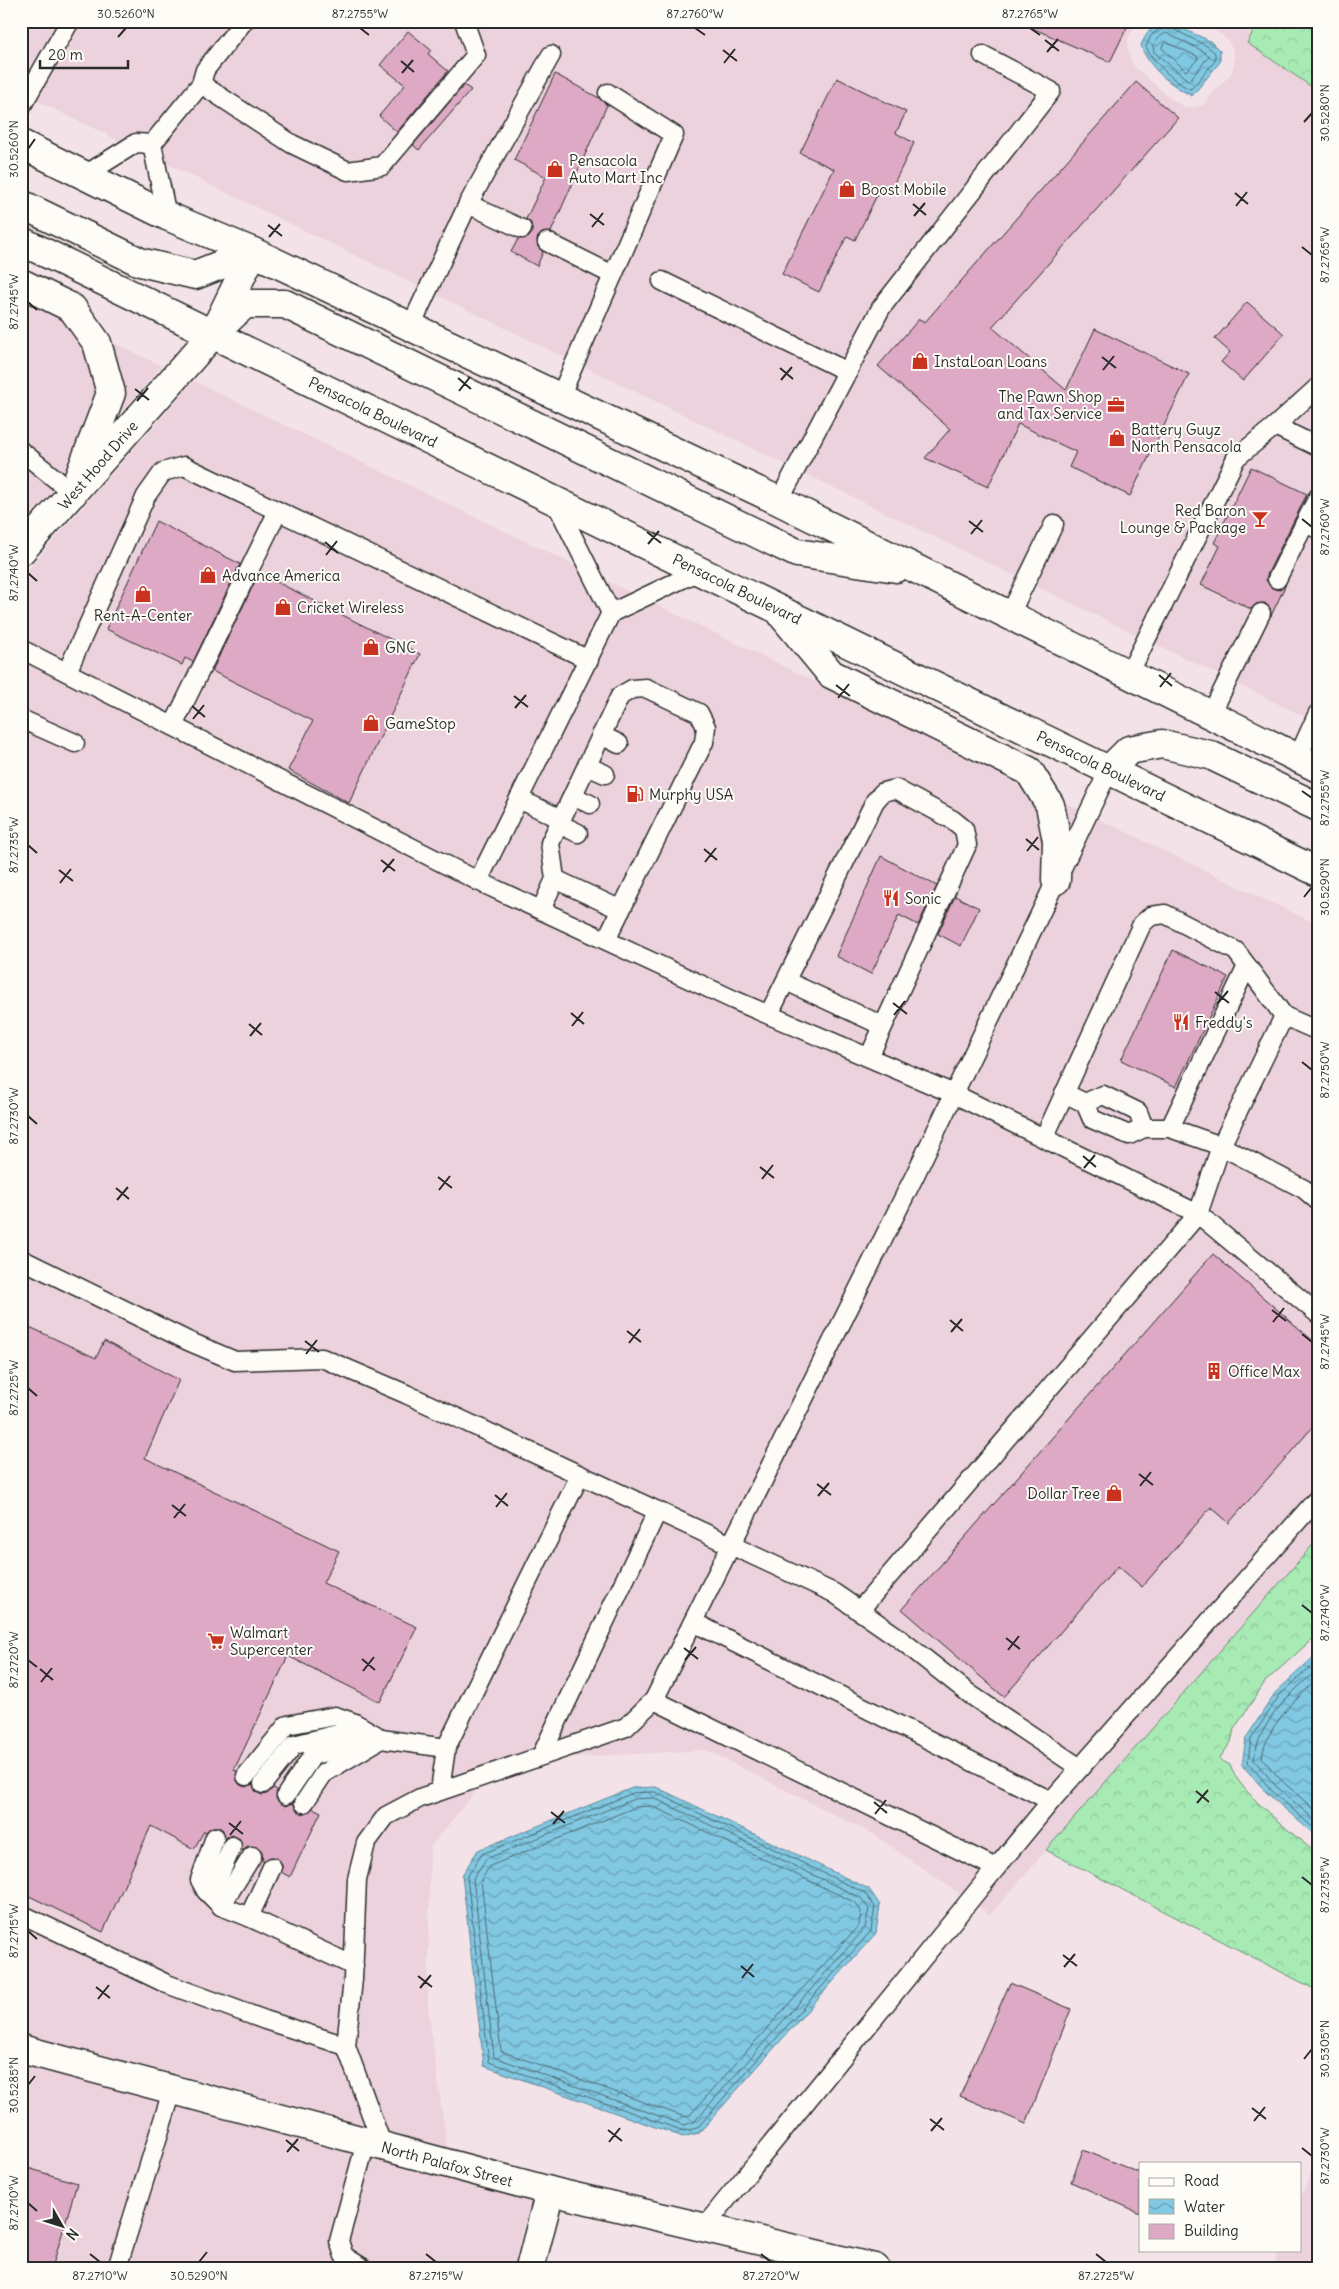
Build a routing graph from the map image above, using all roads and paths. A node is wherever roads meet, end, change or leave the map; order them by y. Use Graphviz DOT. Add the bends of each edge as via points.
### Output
graph roads {
  1 [pos="70,21"];
  2 [pos="244,21"];
  3 [pos="464,21"];
  4 [pos="551,55"];
  5 [pos="983,55"];
  6 [pos="200,84"];
  7 [pos="608,93"];
  8 [pos="21,107"];
  9 [pos="21,144"];
  10 [pos="152,144"];
  11 [pos="85,174"];
  12 [pos="21,204"];
  13 [pos="468,204"];
  14 [pos="166,216"];
  15 [pos="522,229"];
  16 [pos="21,241"];
  17 [pos="547,242"];
  18 [pos="253,252"];
  19 [pos="613,275"];
  20 [pos="662,281"];
  21 [pos="21,283"];
  22 [pos="411,326"];
  23 [pos="213,334"];
  24 [pos="848,372"];
  25 [pos="1318,387"];
  26 [pos="560,397"];
  27 [pos="1275,426"];
  28 [pos="1318,447"];
  29 [pos="21,451"];
  30 [pos="73,493"];
  31 [pos="1318,496"];
  32 [pos="555,501"];
  33 [pos="779,501"];
  34 [pos="278,511"];
  35 [pos="1054,524"];
  36 [pos="1311,526"];
  37 [pos="21,552"];
  38 [pos="699,571"];
  39 [pos="922,571"];
  40 [pos="1277,580"];
  41 [pos="778,609"];
  42 [pos="611,612"];
  43 [pos="1261,613"];
  44 [pos="1010,614"];
  45 [pos="21,649"];
  46 [pos="589,660"];
  47 [pos="67,672"];
  48 [pos="1129,674"];
  49 [pos="1318,713"];
  50 [pos="1211,714"];
  51 [pos="21,719"];
  52 [pos="173,726"];
  53 [pos="601,736"];
  54 [pos="74,743"];
  55 [pos="619,744"];
  56 [pos="1311,763"];
  57 [pos="587,766"];
  58 [pos="1110,770"];
  59 [pos="605,774"];
  60 [pos="572,796"];
  61 [pos="519,800"];
  62 [pos="590,804"];
  63 [pos="1318,807"];
  64 [pos="560,822"];
  65 [pos="578,833"];
  66 [pos="1318,872"];
  67 [pos="555,879"];
  68 [pos="1056,880"];
  69 [pos="478,881"];
  70 [pos="541,910"];
  71 [pos="621,910"];
  72 [pos="606,940"];
  73 [pos="1242,958"];
  74 [pos="786,981"];
  75 [pos="769,1014"];
  76 [pos="1284,1016"];
  77 [pos="883,1026"];
  78 [pos="1318,1031"];
  79 [pos="869,1057"];
  80 [pos="954,1094"];
  81 [pos="1064,1094"];
  82 [pos="1085,1103"];
  83 [pos="1144,1128"];
  84 [pos="1170,1128"];
  85 [pos="1044,1138"];
  86 [pos="1221,1146"];
  87 [pos="1318,1201"];
  88 [pos="1198,1214"];
  89 [pos="21,1259"];
  90 [pos="1318,1314"];
  91 [pos="580,1475"];
  92 [pos="1318,1498"];
  93 [pos="657,1512"];
  94 [pos="731,1546"];
  95 [pos="859,1611"];
  96 [pos="693,1622"];
  97 [pos="654,1700"];
  98 [pos="381,1738"];
  99 [pos="446,1748"];
  100 [pos="542,1754"];
  101 [pos="1080,1768"];
  102 [pos="246,1776"];
  103 [pos="263,1784"];
  104 [pos="440,1790"];
  105 [pos="286,1795"];
  106 [pos="1051,1801"];
  107 [pos="304,1803"];
  108 [pos="215,1837"];
  109 [pos="232,1846"];
  110 [pos="252,1856"];
  111 [pos="272,1867"];
  112 [pos="996,1868"];
  113 [pos="221,1906"];
  114 [pos="21,1914"];
  115 [pos="249,1917"];
  116 [pos="354,1966"];
  117 [pos="346,2046"];
  118 [pos="21,2049"];
  119 [pos="173,2088"];
  120 [pos="374,2144"];
  121 [pos="550,2192"];
  122 [pos="705,2226"];
  123 [pos="117,2268"];
  124 [pos="363,2268"];
  125 [pos="530,2268"];
  126 [pos="875,2268"];
  1 -- 8 [label="lane"];
  2 -- 6 [label="lane" via="205,70"];
  3 -- 6 [label="lane" via="476,55 382,166 348,171 292,144"];
  4 -- 13 [label="lane"];
  5 -- 24 [label="lane" via="1051,91 881,308"];
  6 -- 10 [label="lane"];
  7 -- 19 [label="lane" via="674,135"];
  9 -- 11 [label="main road"];
  10 -- 11 [label="lane" via="136,143"];
  10 -- 14 [label="lane"];
  11 -- 14 [label="main road"];
  12 -- 18 [label="main road" via="140,262 195,275"];
  13 -- 15 [label="lane"];
  13 -- 22 [label="lane"];
  14 -- 18 [label="main road"];
  16 -- 23 [label="main road, Pensacola Boulevard"];
  17 -- 19 [label="lane"];
  18 -- 22 [label="main road"];
  18 -- 23 [label="main road, West Hood Drive"];
  19 -- 26 [label="lane"];
  20 -- 24 [label="lane"];
  21 -- 30 [label="main road" via="72,308 98,343 111,393"];
  22 -- 26 [label="main road"];
  23 -- 30 [label="main road, West Hood Drive"];
  23 -- 32 [label="main road, Pensacola Boulevard"];
  23 -- 39 [label="main road" via="245,304 285,304 797,553"];
  24 -- 33 [label="lane"];
  25 -- 27 [label="lane"];
  26 -- 33 [label="main road"];
  27 -- 28 [label="lane"];
  27 -- 48 [label="lane" via="1236,458"];
  29 -- 30 [label="lane"];
  30 -- 37 [label="main road, West Hood Drive"];
  31 -- 36 [label="lane"];
  32 -- 38 [label="main road, Pensacola Boulevard"];
  32 -- 42 [label="lane"];
  33 -- 39 [label="main road"];
  34 -- 46 [label="lane"];
  34 -- 47 [label="lane" via="184,466 163,472 146,496"];
  34 -- 52 [label="lane"];
  35 -- 44 [label="lane"];
  36 -- 40 [label="lane"];
  38 -- 41 [label="main road, Pensacola Boulevard"];
  38 -- 42 [label="lane"];
  39 -- 44 [label="main road"];
  41 -- 58 [label="main road, Pensacola Boulevard"];
  41 -- 68 [label="main road" via="830,674 1029,771 1050,805 1057,842"];
  42 -- 46 [label="lane"];
  43 -- 50 [label="lane"];
  44 -- 48 [label="main road"];
  45 -- 47 [label="lane"];
  46 -- 61 [label="lane"];
  47 -- 52 [label="lane"];
  48 -- 50 [label="main road"];
  49 -- 56 [label="lane"];
  50 -- 56 [label="main road"];
  51 -- 54 [label="lane"];
  52 -- 69 [label="lane"];
  53 -- 55 [label="lane"];
  53 -- 57 [label="lane"];
  53 -- 71 [label="lane" via="620,696 632,689 646,688 699,713 706,727 704,742 681,773 666,803"];
  57 -- 59 [label="lane"];
  57 -- 60 [label="lane"];
  58 -- 63 [label="main road" via="1129,750 1162,744 1210,755"];
  58 -- 66 [label="main road, Pensacola Boulevard"];
  58 -- 68 [label="lane"];
  60 -- 62 [label="lane"];
  60 -- 64 [label="lane"];
  61 -- 64 [label="lane"];
  61 -- 69 [label="lane"];
  64 -- 65 [label="lane"];
  64 -- 67 [label="lane" via="550,843"];
  67 -- 70 [label="lane"];
  67 -- 71 [label="lane"];
  68 -- 80 [label="lane"];
  69 -- 70 [label="lane"];
  70 -- 72 [label="lane"];
  71 -- 72 [label="lane"];
  72 -- 75 [label="lane"];
  73 -- 76 [label="lane"];
  73 -- 81 [label="lane" via="1165,914 1151,916 1142,924"];
  73 -- 84 [label="lane"];
  74 -- 75 [label="lane"];
  74 -- 77 [label="lane"];
  74 -- 77 [label="lane" via="875,801 883,792 896,789 964,829 967,845"];
  75 -- 79 [label="lane"];
  76 -- 78 [label="lane"];
  76 -- 86 [label="lane"];
  77 -- 79 [label="lane"];
  79 -- 80 [label="lane"];
  80 -- 85 [label="lane"];
  80 -- 94 [label="lane"];
  81 -- 82 [label="lane"];
  81 -- 85 [label="lane"];
  82 -- 83 [label="lane" via="1092,1119 1129,1135"];
  82 -- 83 [label="lane" via="1104,1095 1138,1112"];
  83 -- 84 [label="lane"];
  84 -- 86 [label="lane"];
  85 -- 88 [label="lane"];
  86 -- 87 [label="lane" via="1304,1189"];
  86 -- 88 [label="lane"];
  88 -- 90 [label="lane"];
  88 -- 95 [label="lane"];
  89 -- 91 [label="lane" via="235,1361 322,1358"];
  91 -- 93 [label="lane"];
  91 -- 99 [label="lane"];
  92 -- 101 [label="lane"];
  93 -- 94 [label="lane"];
  93 -- 100 [label="lane"];
  94 -- 95 [label="lane" via="834,1593"];
  94 -- 96 [label="lane"];
  95 -- 101 [label="lane" via="971,1695"];
  96 -- 97 [label="lane"];
  96 -- 106 [label="lane"];
  97 -- 100 [label="lane" via="626,1727"];
  97 -- 112 [label="lane"];
  98 -- 99 [label="lane"];
  98 -- 102 [label="lane" via="335,1716 287,1725"];
  98 -- 103 [label="lane" via="338,1734 294,1745"];
  98 -- 105 [label="lane" via="313,1755"];
  98 -- 107 [label="lane" via="324,1773"];
  99 -- 104 [label="lane"];
  100 -- 104 [label="lane"];
  101 -- 106 [label="lane"];
  104 -- 116 [label="lane" via="386,1816 366,1843 357,1879"];
  106 -- 112 [label="lane"];
  108 -- 113 [label="lane" via="200,1880"];
  109 -- 113 [label="lane" via="218,1879"];
  110 -- 113 [label="lane"];
  111 -- 115 [label="lane"];
  112 -- 122 [label="lane"];
  113 -- 115 [label="lane"];
  114 -- 117 [label="lane" via="167,1984"];
  115 -- 116 [label="lane"];
  116 -- 117 [label="lane"];
  117 -- 120 [label="lane"];
  118 -- 119 [label="main road, North Palafox Street"];
  119 -- 120 [label="main road, North Palafox Street"];
  119 -- 123 [label="lane"];
  120 -- 121 [label="main road, North Palafox Street"];
  120 -- 124 [label="lane" via="339,2241 344,2256"];
  121 -- 122 [label="main road, North Palafox Street"];
  121 -- 125 [label="main road"];
  122 -- 126 [label="main road, North Palafox Street"];
}
